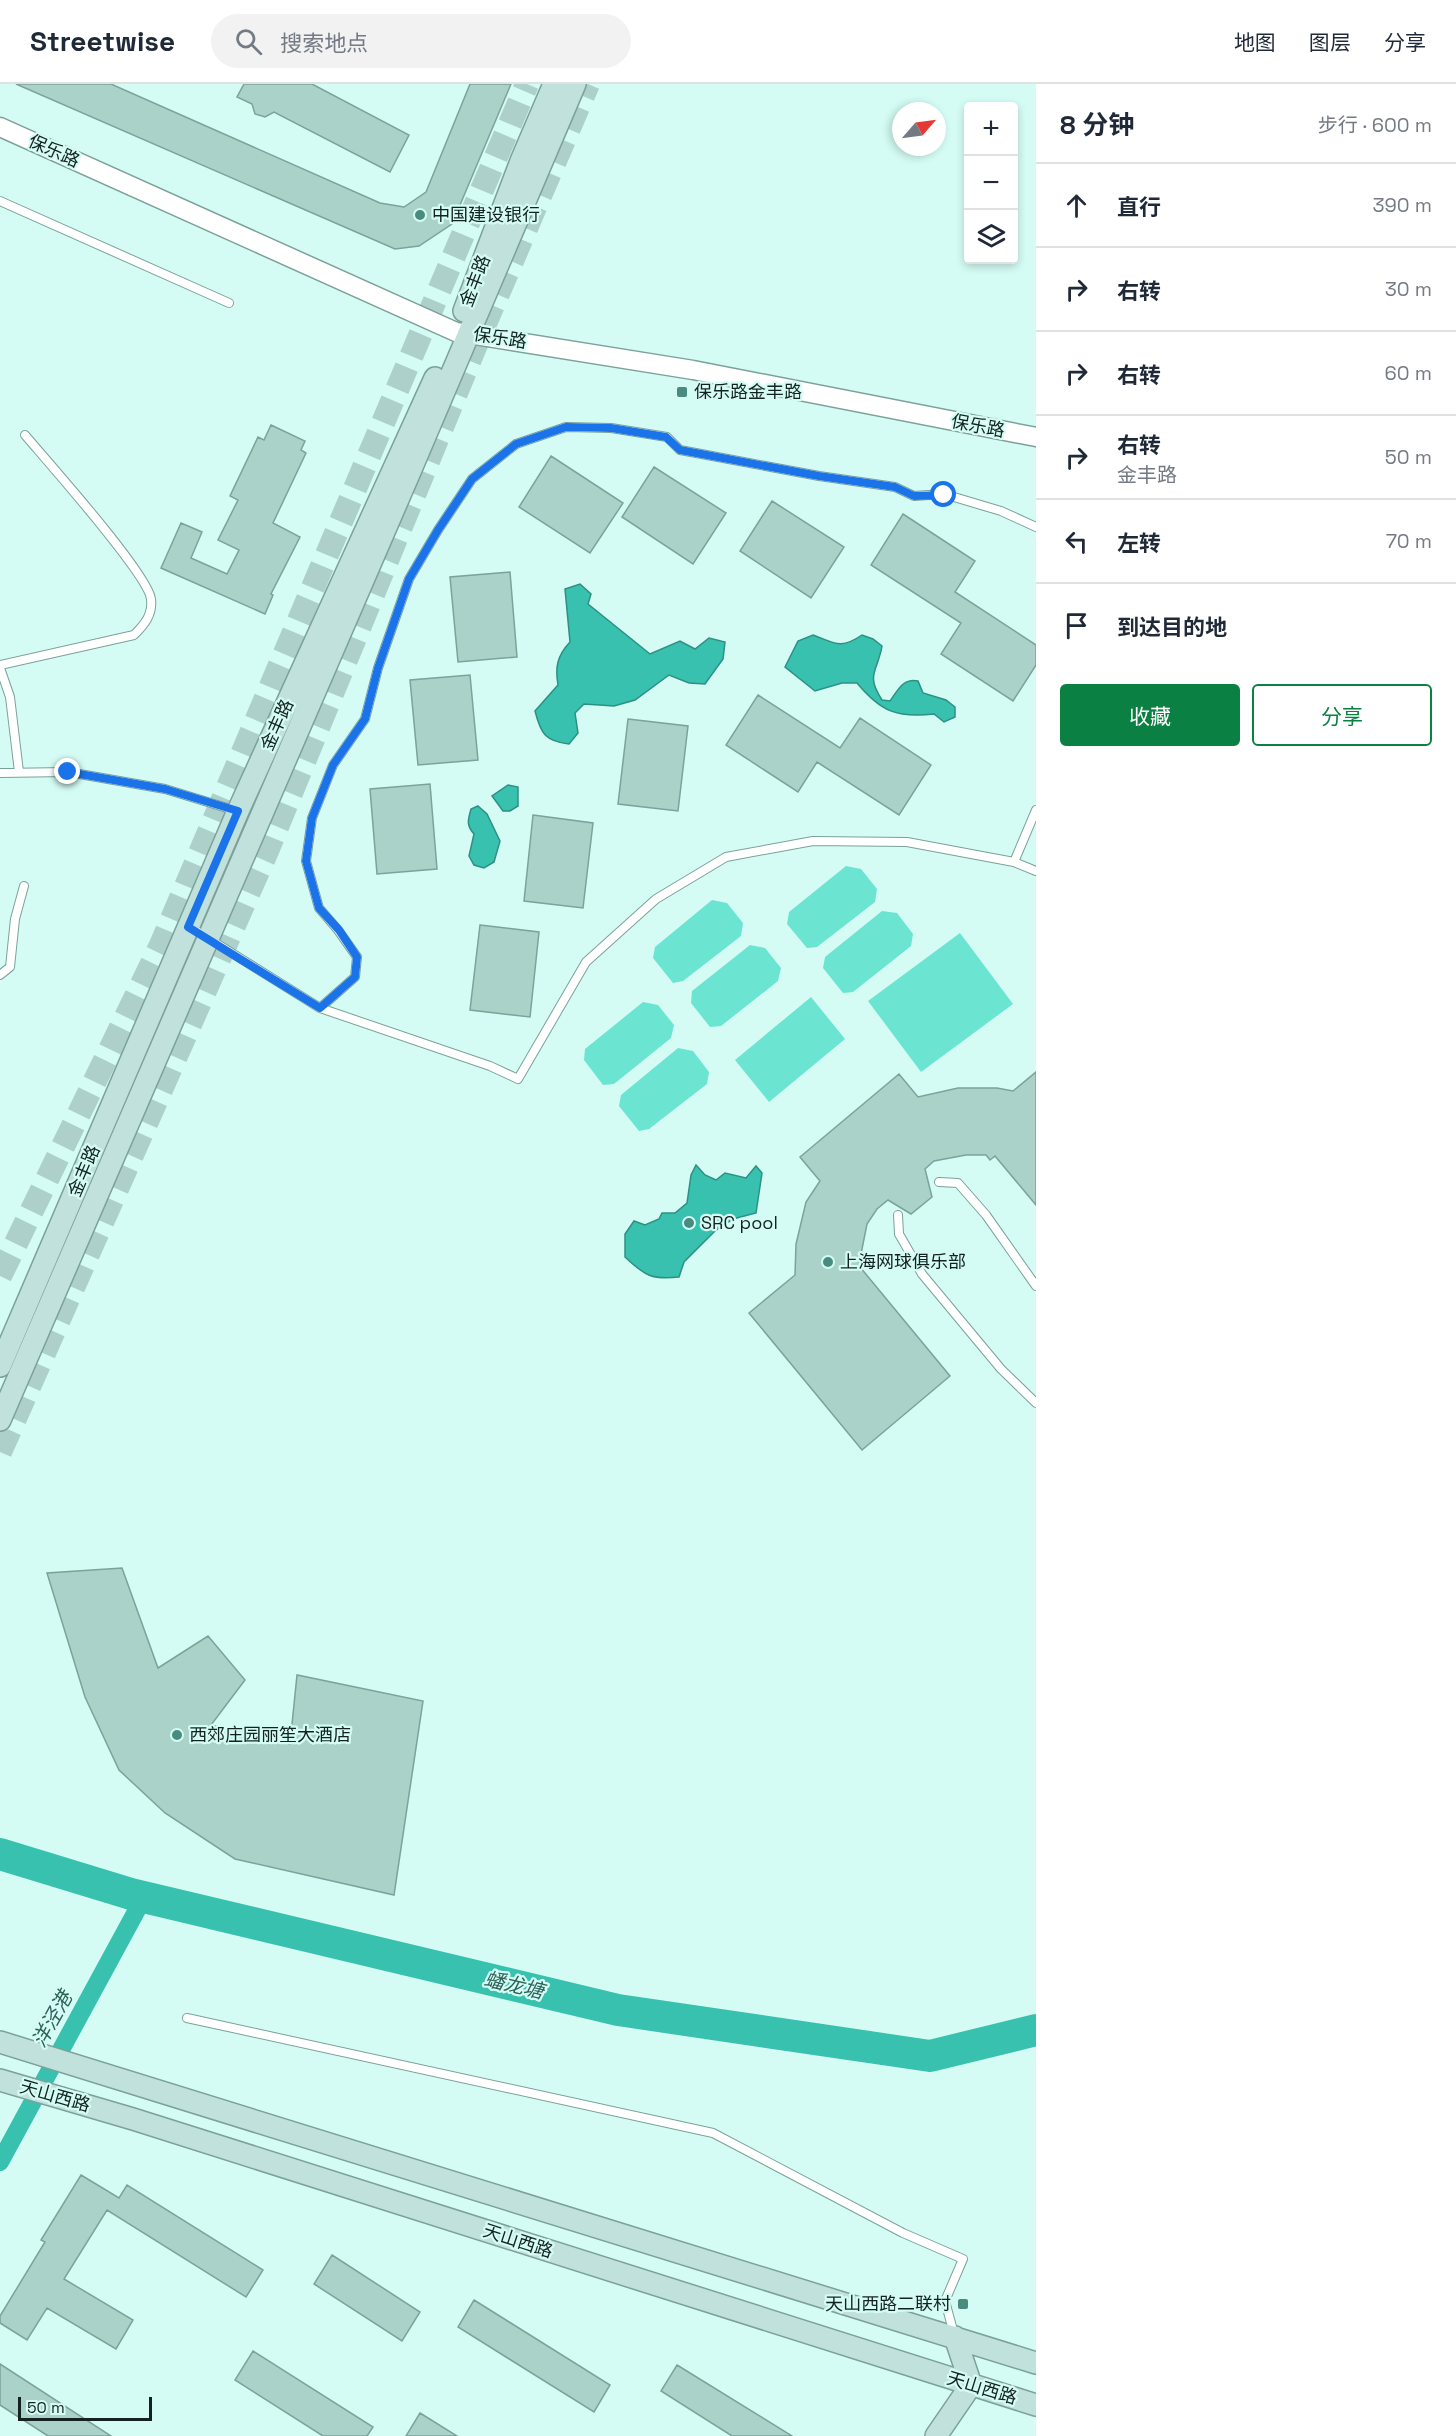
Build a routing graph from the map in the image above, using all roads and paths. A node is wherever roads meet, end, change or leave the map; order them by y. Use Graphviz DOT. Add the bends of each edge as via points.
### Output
graph roads {
  1 [pos="555,84"];
  2 [pos="575,84"];
  3 [pos="0,127"];
  4 [pos="0,201"];
  5 [pos="229,303"];
  6 [pos="463,332"];
  7 [pos="26,435"];
  8 [pos="1036,437"];
  9 [pos="1036,528"];
  10 [pos="0,667"];
  11 [pos="19,772"];
  12 [pos="0,773"];
  13 [pos="1036,810"];
  14 [pos="238,811"];
  15 [pos="1014,862"];
  16 [pos="1036,871"];
  17 [pos="24,886"];
  18 [pos="188,927"];
  19 [pos="207,938"];
  20 [pos="0,975"];
  21 [pos="320,1008"];
  22 [pos="939,1182"];
  23 [pos="898,1215"];
  24 [pos="1036,1286"];
  25 [pos="0,1366"];
  26 [pos="1036,1403"];
  27 [pos="0,1420"];
  28 [pos="187,2018"];
  29 [pos="6,2044"];
  30 [pos="0,2079"];
  31 [pos="955,2337"];
  32 [pos="1036,2363"];
  33 [pos="971,2385"];
  34 [pos="1036,2405"];
  35 [pos="936,2436"];
  1 -- 6 [label="main road, 金丰路" via="520,161"];
  2 -- 6 [label="main road, 金丰路"];
  3 -- 6 [label="street, 保乐路"];
  4 -- 5 [label="lane"];
  6 -- 8 [label="street, 保乐路" via="693,370"];
  6 -- 14 [label="main road, 金丰路"];
  6 -- 19 [label="main road"];
  7 -- 10 [label="lane" via="137,572 151,598 148,621 135,635"];
  9 -- 21 [label="lane" via="1001,511 944,495 914,496 895,487 680,450 666,437 649,434 566,427 516,444 472,479 409,579 365,719 333,765 312,818 306,861 319,908 357,957 355,977"];
  10 -- 11 [label="lane" via="10,697"];
  11 -- 12 [label="lane"];
  11 -- 14 [label="lane" via="68,772 165,789"];
  13 -- 15 [label="lane"];
  14 -- 18 [label="main road, 金丰路"];
  15 -- 16 [label="lane"];
  15 -- 21 [label="lane" via="907,842 813,841 726,857 656,899 586,962 518,1079"];
  17 -- 20 [label="lane" via="15,919 10,967"];
  18 -- 19 [label="lane"];
  18 -- 25 [label="main road, 金丰路"];
  19 -- 21 [label="lane"];
  19 -- 27 [label="main road"];
  22 -- 24 [label="lane" via="958,1183 986,1215"];
  23 -- 26 [label="lane" via="899,1234 922,1274 1001,1369"];
  28 -- 31 [label="lane" via="713,2133 903,2233 963,2259 945,2301"];
  29 -- 31 [label="main road, 天山西路"];
  30 -- 33 [label="main road, 天山西路"];
  31 -- 32 [label="main road, 天山西路"];
  31 -- 33 [label="main road"];
  33 -- 34 [label="main road, 天山西路"];
  33 -- 35 [label="main road"];
}
